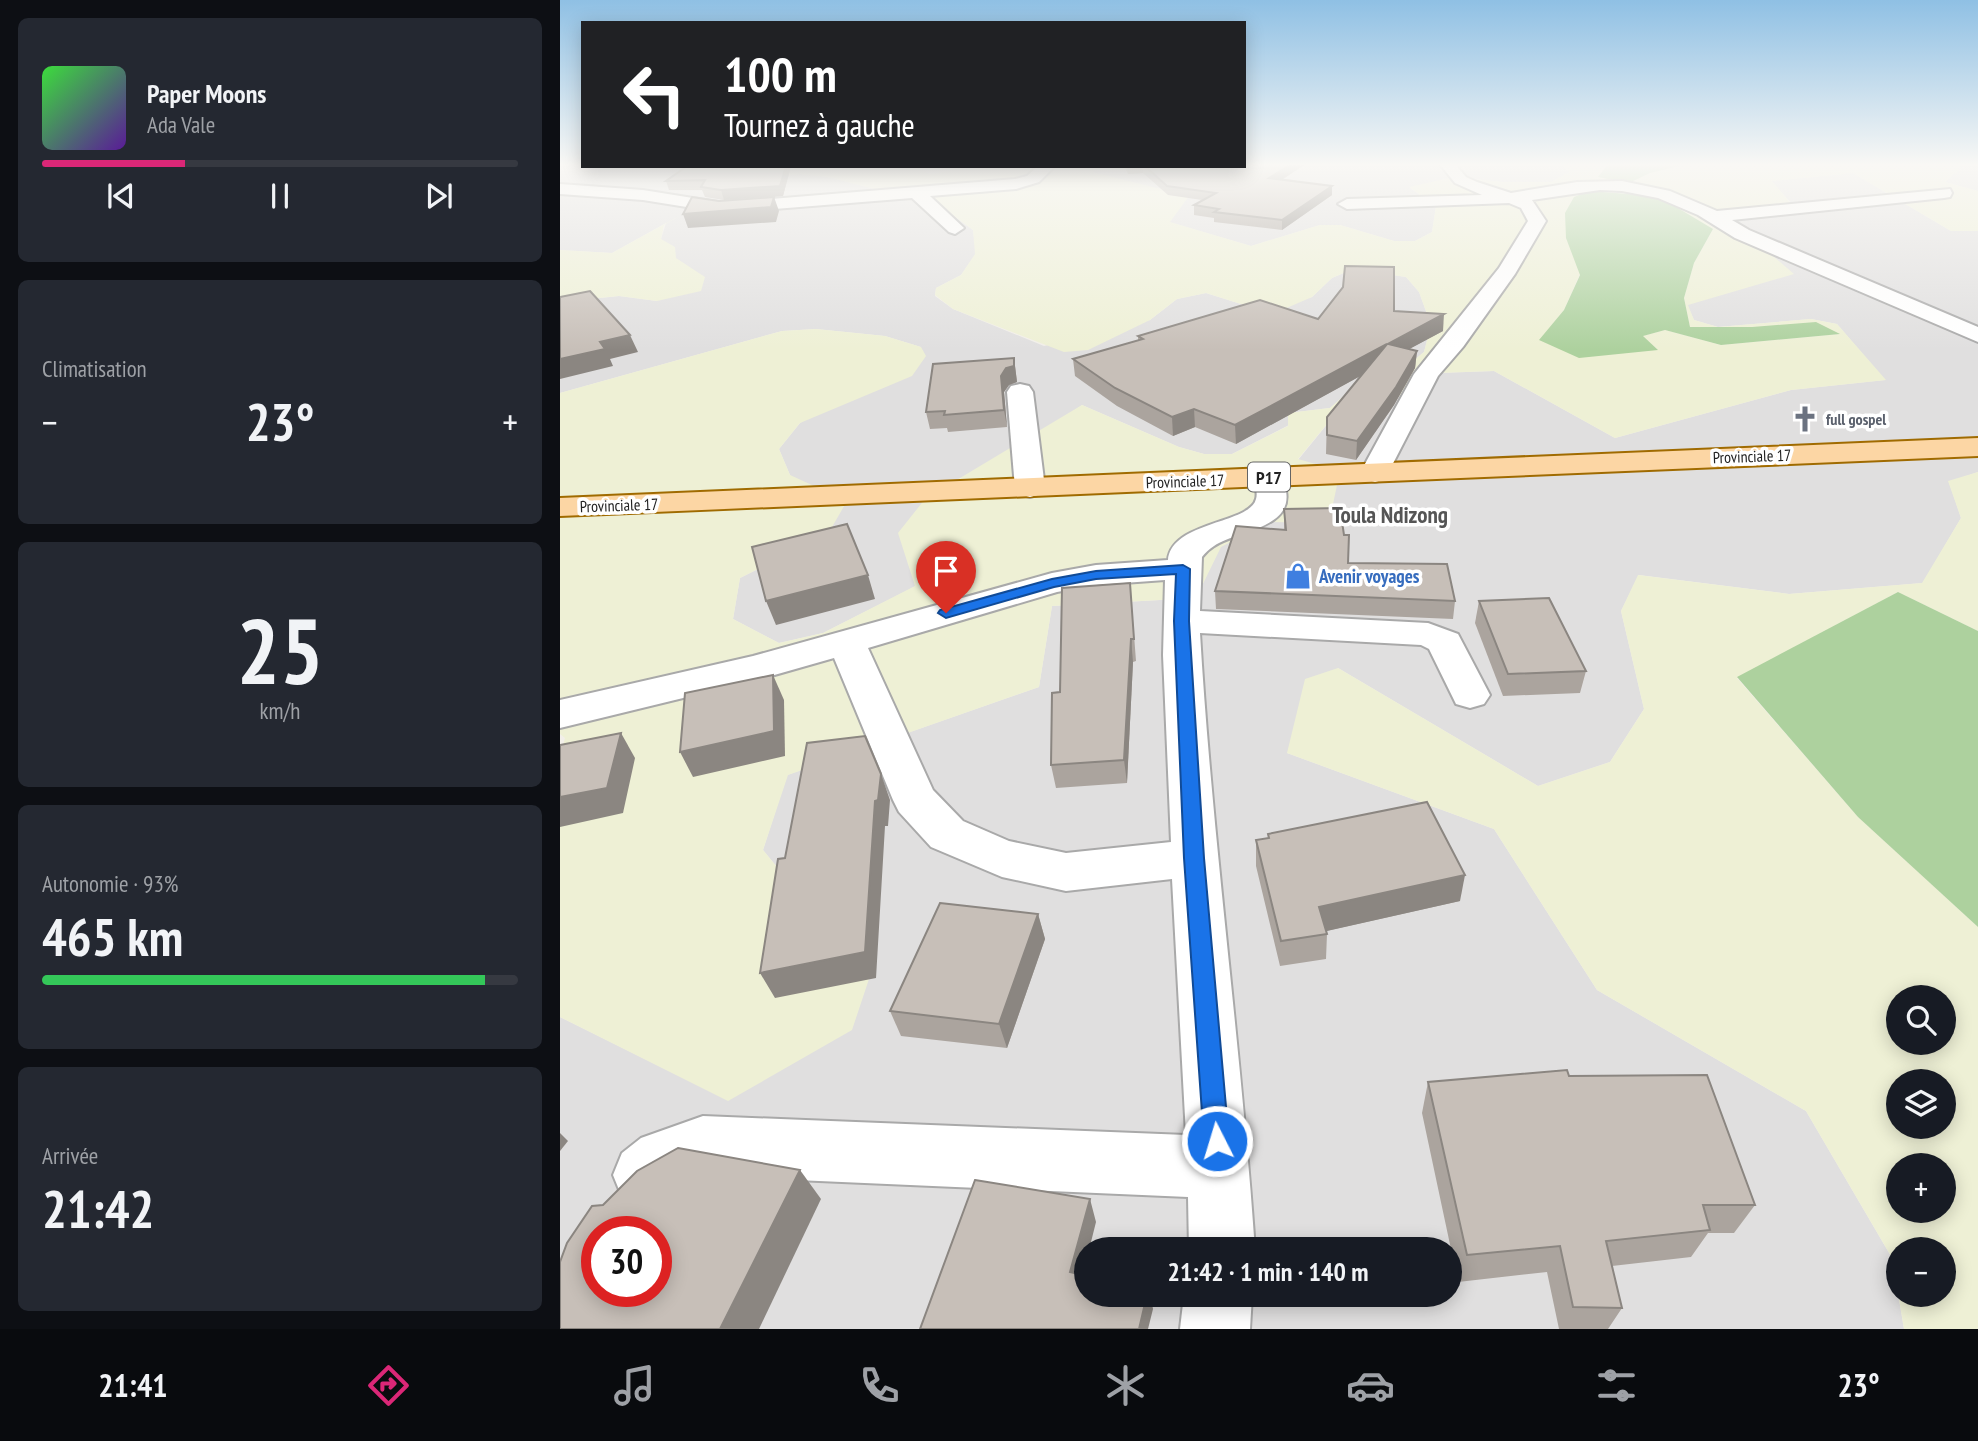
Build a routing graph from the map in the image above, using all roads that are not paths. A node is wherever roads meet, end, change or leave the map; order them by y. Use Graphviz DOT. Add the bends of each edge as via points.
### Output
graph roads {
  1 [pos="952,225"];
  2 [pos="1534,225"];
  3 [pos="1730,225"];
  4 [pos="955,228"];
  5 [pos="1978,335"];
  6 [pos="1020,392"];
  7 [pos="1978,447"];
  8 [pos="1375,473"];
  9 [pos="1269,478"];
  10 [pos="1030,488"];
  11 [pos="560,508"];
  12 [pos="1183,569"];
  13 [pos="1182,621"];
  14 [pos="846,642"];
  15 [pos="1470,695"];
  16 [pos="560,714"];
  17 [pos="1194,858"];
  18 [pos="1219,1167"];
  19 [pos="605,1214"];
  20 [pos="1222,1237"];
  21 [pos="1217,1307"];
  22 [pos="1214,1329"];
  1 -- 4 [label="street"];
  2 -- 8 [label="street" via="1508,270 1427,374"];
  3 -- 5 [label="street"];
  6 -- 10 [label="street"];
  7 -- 8 [label="main road, Provinciale 17 / P17"];
  8 -- 9 [label="main road, Provinciale 17 / P17"];
  9 -- 10 [label="main road, Provinciale 17 / P17"];
  9 -- 12 [label="street" via="1272,498 1266,510 1203,538 1185,554"];
  10 -- 11 [label="main road, Provinciale 17 / P17"];
  12 -- 13 [label="street"];
  12 -- 14 [label="street" via="1052,583"];
  13 -- 15 [label="street" via="1428,634 1445,642"];
  13 -- 17 [label="street"];
  14 -- 16 [label="street"];
  14 -- 17 [label="street" via="915,800 947,834 1002,858 1066,872"];
  17 -- 18 [label="street"];
  18 -- 19 [label="street" via="703,1146 663,1160 620,1194"];
  18 -- 20 [label="street"];
  21 -- 22 [label="street"];
}
